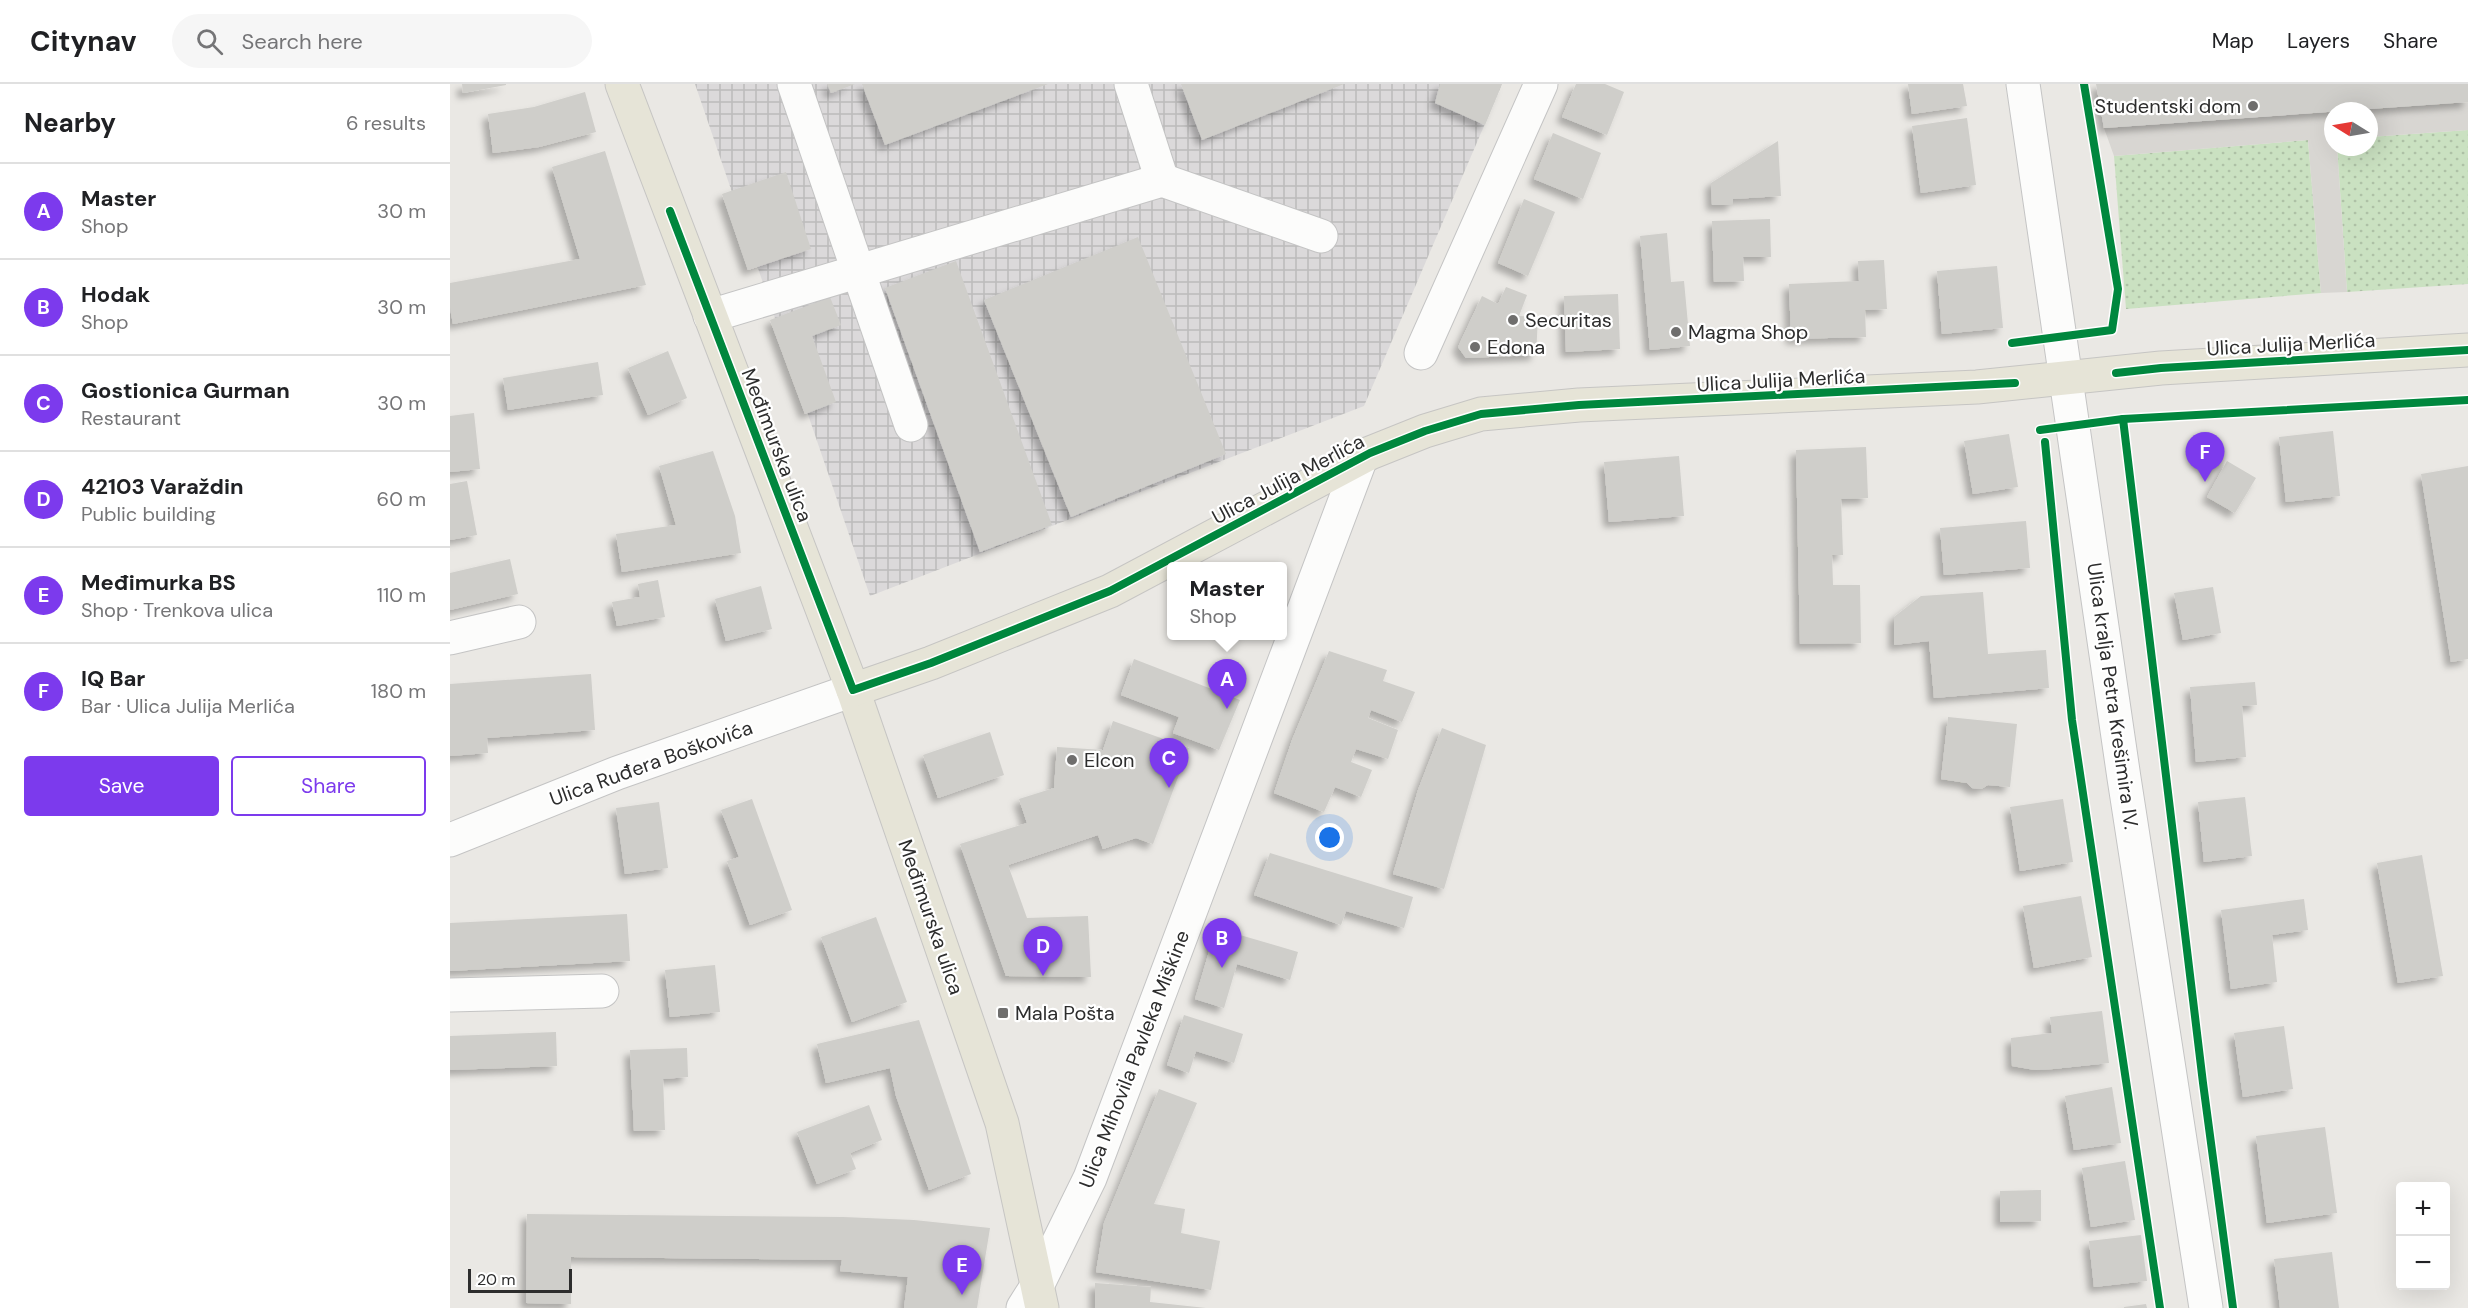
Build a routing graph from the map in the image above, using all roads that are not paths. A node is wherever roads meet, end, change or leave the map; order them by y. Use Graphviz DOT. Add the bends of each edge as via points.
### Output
graph roads {
  1 [pos="622,84"];
  2 [pos="794,84"];
  3 [pos="1131,84"];
  4 [pos="1541,84"];
  5 [pos="2023,84"];
  6 [pos="1162,180"];
  7 [pos="1321,236"];
  8 [pos="859,271"];
  9 [pos="710,316"];
  10 [pos="2468,350"];
  11 [pos="1421,353"];
  12 [pos="2066,379"];
  13 [pos="911,425"];
  14 [pos="1361,458"];
  15 [pos="519,622"];
  16 [pos="450,638"];
  17 [pos="853,690"];
  18 [pos="450,840"];
  19 [pos="602,991"];
  20 [pos="450,995"];
  21 [pos="1034,1301"];
  22 [pos="2206,1308"];
  1 -- 9 [label="main road, Međimurska ulica"];
  2 -- 8 [label="street"];
  3 -- 6 [label="street"];
  4 -- 11 [label="street"];
  5 -- 12 [label="street, Ulica kralja Petra Krešimira IV."];
  6 -- 7 [label="street"];
  6 -- 8 [label="street"];
  8 -- 9 [label="street"];
  8 -- 13 [label="street"];
  9 -- 17 [label="main road, Međimurska ulica"];
  10 -- 12 [label="main road, Ulica Julija Merlića" via="2161,368"];
  12 -- 14 [label="main road, Ulica Julija Merlića" via="1977,387 1579,405 1481,414 1425,431"];
  12 -- 22 [label="street, Ulica kralja Petra Krešimira IV."];
  14 -- 17 [label="main road, Ulica Julija Merlića" via="1110,591"];
  14 -- 21 [label="street, Ulica Mihovila Pavleka Miškine" via="1090,1178"];
  15 -- 16 [label="street"];
  17 -- 18 [label="street, Ulica Ruđera Boškovića" via="617,773"];
  17 -- 21 [label="main road, Međimurska ulica" via="1002,1123"];
  19 -- 20 [label="street"];
}
